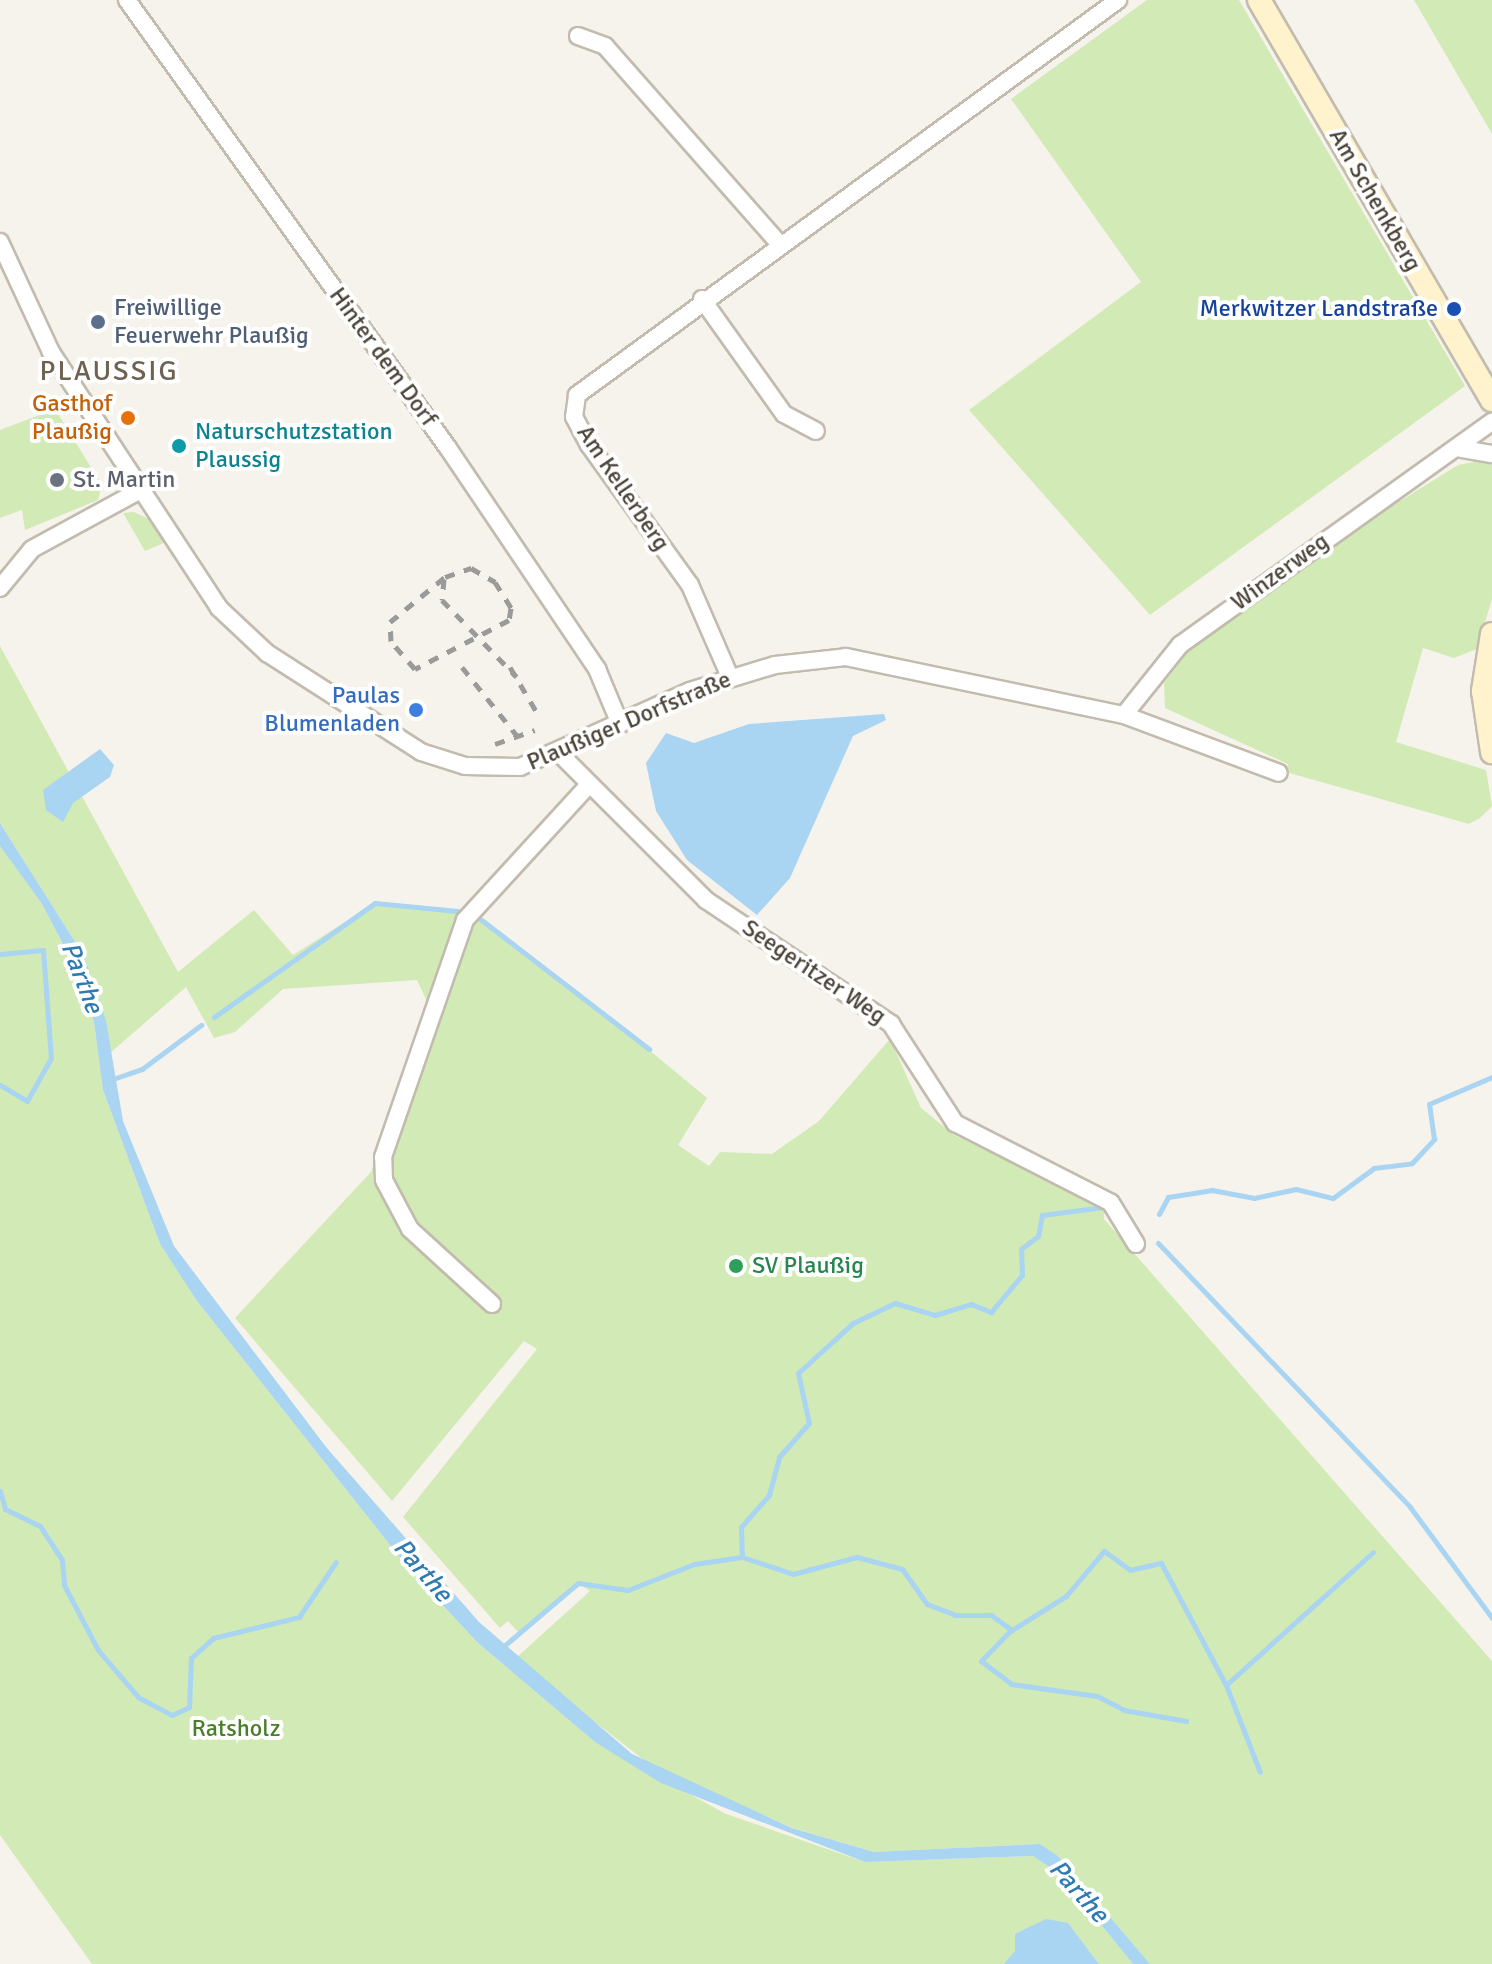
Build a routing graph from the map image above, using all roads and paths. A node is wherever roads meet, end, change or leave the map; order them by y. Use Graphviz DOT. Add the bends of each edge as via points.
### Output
graph roads {
  1 [pos="127,0"];
  2 [pos="1118,0"];
  3 [pos="1259,0"];
  4 [pos="578,36"];
  5 [pos="0,242"];
  6 [pos="778,242"];
  7 [pos="702,299"];
  8 [pos="1492,400"];
  9 [pos="1492,422"];
  10 [pos="816,431"];
  11 [pos="1457,448"];
  12 [pos="1492,454"];
  13 [pos="139,491"];
  14 [pos="0,588"];
  15 [pos="1492,634"];
  16 [pos="730,677"];
  17 [pos="1124,715"];
  18 [pos="620,724"];
  19 [pos="558,752"];
  20 [pos="1492,752"];
  21 [pos="1279,773"];
  22 [pos="587,787"];
  23 [pos="1136,1244"];
  24 [pos="492,1304"];
  1 -- 18 [label="street, Hinter dem Dorf" via="448,448 597,669"];
  2 -- 6 [label="street, Am Kellerberg"];
  3 -- 8 [label="main road, Am Schenkberg"];
  4 -- 6 [label="street" via="605,46"];
  5 -- 13 [label="street, Plaußiger Dorfstraße" via="51,352"];
  6 -- 7 [label="street, Am Kellerberg"];
  7 -- 10 [label="street" via="784,414"];
  7 -- 16 [label="street, Am Kellerberg" via="577,395 574,417 690,585"];
  9 -- 11 [label="street, Winzerweg"];
  11 -- 12 [label="street"];
  11 -- 17 [label="street, Winzerweg" via="1180,645"];
  13 -- 14 [label="street" via="32,549"];
  13 -- 19 [label="street, Plaußiger Dorfstraße" via="240,630 389,733 465,766 520,767"];
  15 -- 20 [label="main road" via="1483,691"];
  16 -- 17 [label="street, Plaußiger Dorfstraße" via="809,661 884,659"];
  16 -- 18 [label="street, Plaußiger Dorfstraße"];
  17 -- 21 [label="street, Plaußiger Dorfstraße"];
  18 -- 19 [label="street, Plaußiger Dorfstraße"];
  19 -- 22 [label="street, Seegeritzer Weg"];
  22 -- 23 [label="street, Seegeritzer Weg" via="706,900 891,1024 955,1123 1111,1203"];
  22 -- 24 [label="street" via="465,920 383,1157 384,1180 410,1229"];
}
